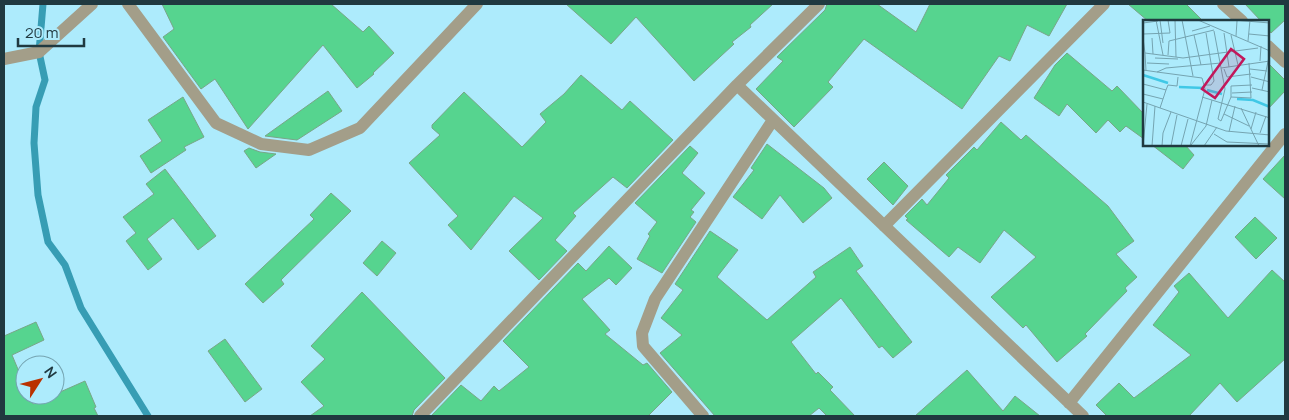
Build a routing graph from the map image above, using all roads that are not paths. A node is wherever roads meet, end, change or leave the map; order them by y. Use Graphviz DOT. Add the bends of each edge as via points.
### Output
graph roads {
  1 [pos="92,4"];
  2 [pos="128,4"];
  3 [pos="477,4"];
  4 [pos="819,4"];
  5 [pos="1104,4"];
  6 [pos="1224,4"];
  7 [pos="1241,20"];
  8 [pos="1269,47"];
  9 [pos="4,59"];
  10 [pos="1285,62"];
  11 [pos="737,85"];
  12 [pos="773,120"];
  13 [pos="1285,134"];
  14 [pos="884,226"];
  15 [pos="1069,403"];
  16 [pos="420,416"];
  17 [pos="703,416"];
  18 [pos="1083,416"];
  1 -- 9 [label="street" via="39,52"];
  2 -- 3 [label="street" via="216,123 261,144 309,150 360,128"];
  4 -- 11 [label="street"];
  5 -- 14 [label="street"];
  6 -- 7 [label="street"];
  8 -- 10 [label="street"];
  11 -- 12 [label="street"];
  11 -- 16 [label="street"];
  12 -- 14 [label="street"];
  12 -- 17 [label="street" via="655,299 642,333 643,346"];
  13 -- 15 [label="street"];
  14 -- 15 [label="street"];
  15 -- 18 [label="street"];
}
